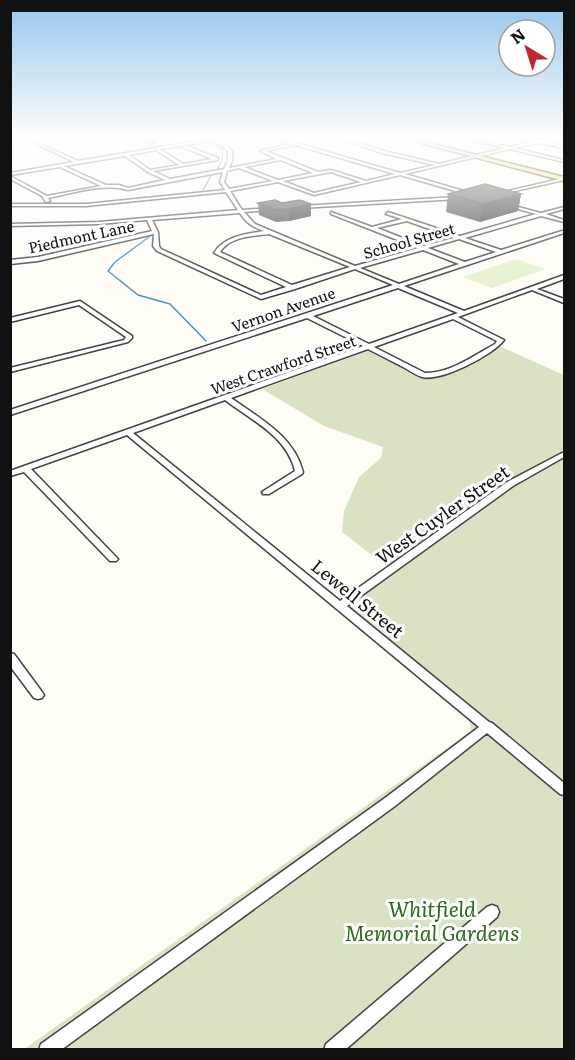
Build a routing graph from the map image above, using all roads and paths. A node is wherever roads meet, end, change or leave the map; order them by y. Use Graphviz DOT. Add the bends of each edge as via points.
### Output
graph roads {
  1 [pos="31,187"];
  2 [pos="98,187"];
  3 [pos="224,187"];
  4 [pos="247,187"];
  5 [pos="295,187"];
  6 [pos="342,187"];
  7 [pos="448,187"];
  8 [pos="524,187"];
  9 [pos="226,191"];
  10 [pos="70,193"];
  11 [pos="494,194"];
  12 [pos="47,197"];
  13 [pos="82,198"];
  14 [pos="10,205"];
  15 [pos="507,205"];
  16 [pos="46,206"];
  17 [pos="290,207"];
  18 [pos="279,208"];
  19 [pos="564,208"];
  20 [pos="240,211"];
  21 [pos="333,213"];
  22 [pos="388,213"];
  23 [pos="541,214"];
  24 [pos="149,219"];
  25 [pos="406,220"];
  26 [pos="564,221"];
  27 [pos="10,225"];
  28 [pos="373,228"];
  29 [pos="156,232"];
  30 [pos="270,232"];
  31 [pos="564,232"];
  32 [pos="460,238"];
  33 [pos="425,248"];
  34 [pos="501,252"];
  35 [pos="10,262"];
  36 [pos="464,264"];
  37 [pos="353,268"];
  38 [pos="564,277"];
  39 [pos="397,285"];
  40 [pos="293,288"];
  41 [pos="533,289"];
  42 [pos="564,301"];
  43 [pos="464,313"];
  44 [pos="307,315"];
  45 [pos="454,317"];
  46 [pos="10,320"];
  47 [pos="372,348"];
  48 [pos="10,370"];
  49 [pos="228,399"];
  50 [pos="10,413"];
  51 [pos="129,433"];
  52 [pos="564,454"];
  53 [pos="26,469"];
  54 [pos="10,474"];
  55 [pos="266,492"];
  56 [pos="113,559"];
  57 [pos="341,605"];
  58 [pos="10,657"];
  59 [pos="38,695"];
  60 [pos="488,726"];
  61 [pos="564,790"];
  62 [pos="492,912"];
  63 [pos="47,1050"];
  64 [pos="332,1050"];
  1 -- 12 [label="street"];
  2 -- 10 [label="street"];
  3 -- 9 [label="street"];
  4 -- 9 [label="street"];
  5 -- 6 [label="street" via="314,194"];
  7 -- 17 [label="street" via="477,196"];
  8 -- 11 [label="street"];
  9 -- 16 [label="street"];
  9 -- 20 [label="street"];
  10 -- 12 [label="street"];
  10 -- 13 [label="street"];
  12 -- 16 [label="street"];
  14 -- 16 [label="street"];
  15 -- 23 [label="street"];
  18 -- 20 [label="street"];
  19 -- 23 [label="street, School Street"];
  20 -- 24 [label="street"];
  20 -- 30 [label="street" via="246,219"];
  21 -- 28 [label="street"];
  22 -- 25 [label="street"];
  23 -- 26 [label="street"];
  23 -- 32 [label="street, School Street"];
  24 -- 27 [label="street"];
  24 -- 29 [label="street"];
  25 -- 28 [label="street"];
  25 -- 32 [label="street"];
  28 -- 33 [label="street"];
  29 -- 35 [label="street, Piedmont Lane"];
  29 -- 40 [label="street, School Street" via="157,248 261,297"];
  30 -- 37 [label="street"];
  30 -- 40 [label="street" via="228,242 217,253"];
  31 -- 34 [label="street, Vernon Avenue"];
  32 -- 33 [label="street, School Street"];
  32 -- 34 [label="street"];
  33 -- 36 [label="street"];
  33 -- 37 [label="street, School Street"];
  34 -- 36 [label="street, Vernon Avenue"];
  36 -- 39 [label="street, Vernon Avenue"];
  37 -- 39 [label="street"];
  37 -- 40 [label="street, School Street"];
  38 -- 41 [label="street, West Crawford Street"];
  39 -- 43 [label="street"];
  39 -- 44 [label="street, Vernon Avenue"];
  41 -- 42 [label="street"];
  41 -- 43 [label="street, West Crawford Street"];
  43 -- 45 [label="street, West Crawford Street"];
  44 -- 47 [label="street"];
  44 -- 50 [label="street, Vernon Avenue"];
  45 -- 47 [label="street, West Crawford Street"];
  45 -- 47 [label="street" via="501,340 465,363 433,376"];
  46 -- 48 [label="street" via="73,304 85,305 130,338"];
  47 -- 49 [label="street, West Crawford Street"];
  49 -- 51 [label="street, West Crawford Street"];
  49 -- 55 [label="street" via="294,452 299,472"];
  51 -- 53 [label="street, West Crawford Street"];
  51 -- 57 [label="street, Lewell Street"];
  52 -- 57 [label="street, West Cuyler Street" via="510,484"];
  53 -- 54 [label="street, West Crawford Street"];
  53 -- 56 [label="street"];
  57 -- 60 [label="street, Lewell Street"];
  58 -- 59 [label="street"];
  60 -- 61 [label="street, Lewell Street"];
  60 -- 63 [label="street" via="390,802"];
  62 -- 64 [label="street"];
}
